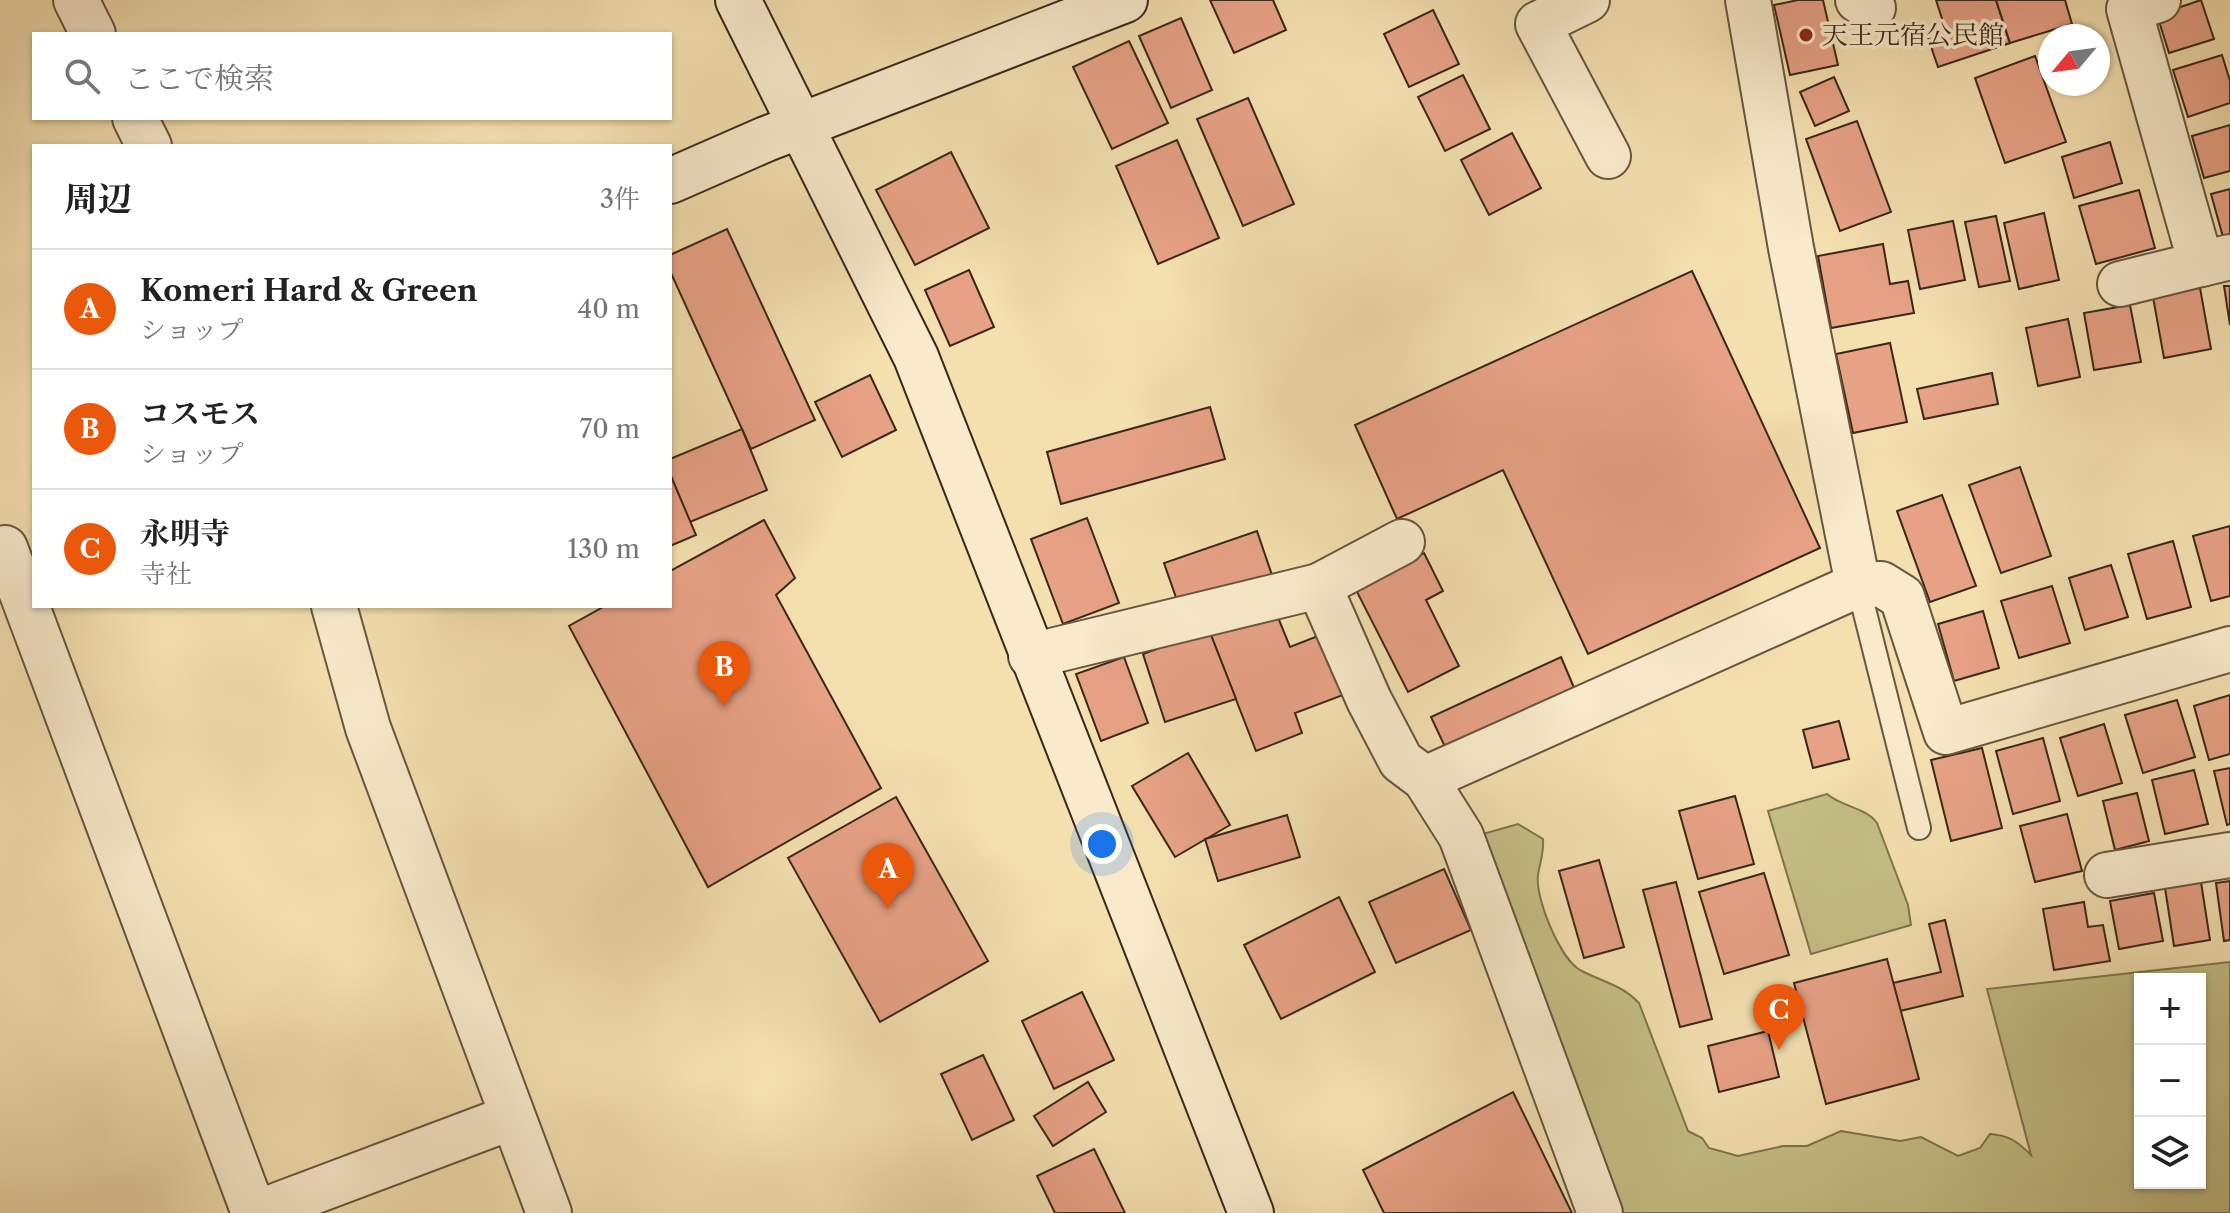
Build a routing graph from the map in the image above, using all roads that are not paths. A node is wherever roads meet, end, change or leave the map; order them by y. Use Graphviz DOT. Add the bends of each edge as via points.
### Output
graph roads {
  1 [pos="76,0"];
  2 [pos="738,0"];
  3 [pos="1125,0"];
  4 [pos="1587,0"];
  5 [pos="1748,0"];
  6 [pos="2158,0"];
  7 [pos="92,32"];
  8 [pos="136,120"];
  9 [pos="801,125"];
  10 [pos="148,144"];
  11 [pos="1608,156"];
  12 [pos="672,180"];
  13 [pos="2216,260"];
  14 [pos="2120,284"];
  15 [pos="1402,542"];
  16 [pos="13,543"];
  17 [pos="1858,585"];
  18 [pos="1319,586"];
  19 [pos="32,596"];
  20 [pos="36,608"];
  21 [pos="335,608"];
  22 [pos="2230,649"];
  23 [pos="1031,656"];
  24 [pos="1425,779"];
  25 [pos="1919,828"];
  26 [pos="2230,855"];
  27 [pos="2107,875"];
  28 [pos="512,1117"];
  29 [pos="255,1213"];
  30 [pos="549,1213"];
  31 [pos="1251,1213"];
  32 [pos="1600,1213"];
  1 -- 7 [label="street"];
  2 -- 9 [label="street"];
  3 -- 9 [label="street"];
  4 -- 11 [label="street" via="1538,24"];
  5 -- 17 [label="street"];
  6 -- 13 [label="street" via="2129,9"];
  8 -- 10 [label="street"];
  9 -- 12 [label="street"];
  9 -- 23 [label="street" via="916,357"];
  13 -- 14 [label="street"];
  15 -- 18 [label="street"];
  16 -- 19 [label="street"];
  17 -- 22 [label="street" via="1881,584 1902,597 1946,732"];
  17 -- 24 [label="street"];
  17 -- 25 [label="lane"];
  18 -- 23 [label="street"];
  18 -- 24 [label="street" via="1401,761"];
  20 -- 29 [label="street"];
  21 -- 28 [label="street" via="368,728"];
  23 -- 31 [label="street"];
  24 -- 32 [label="street" via="1461,836"];
  26 -- 27 [label="street"];
  28 -- 29 [label="street"];
  28 -- 30 [label="street"];
}
